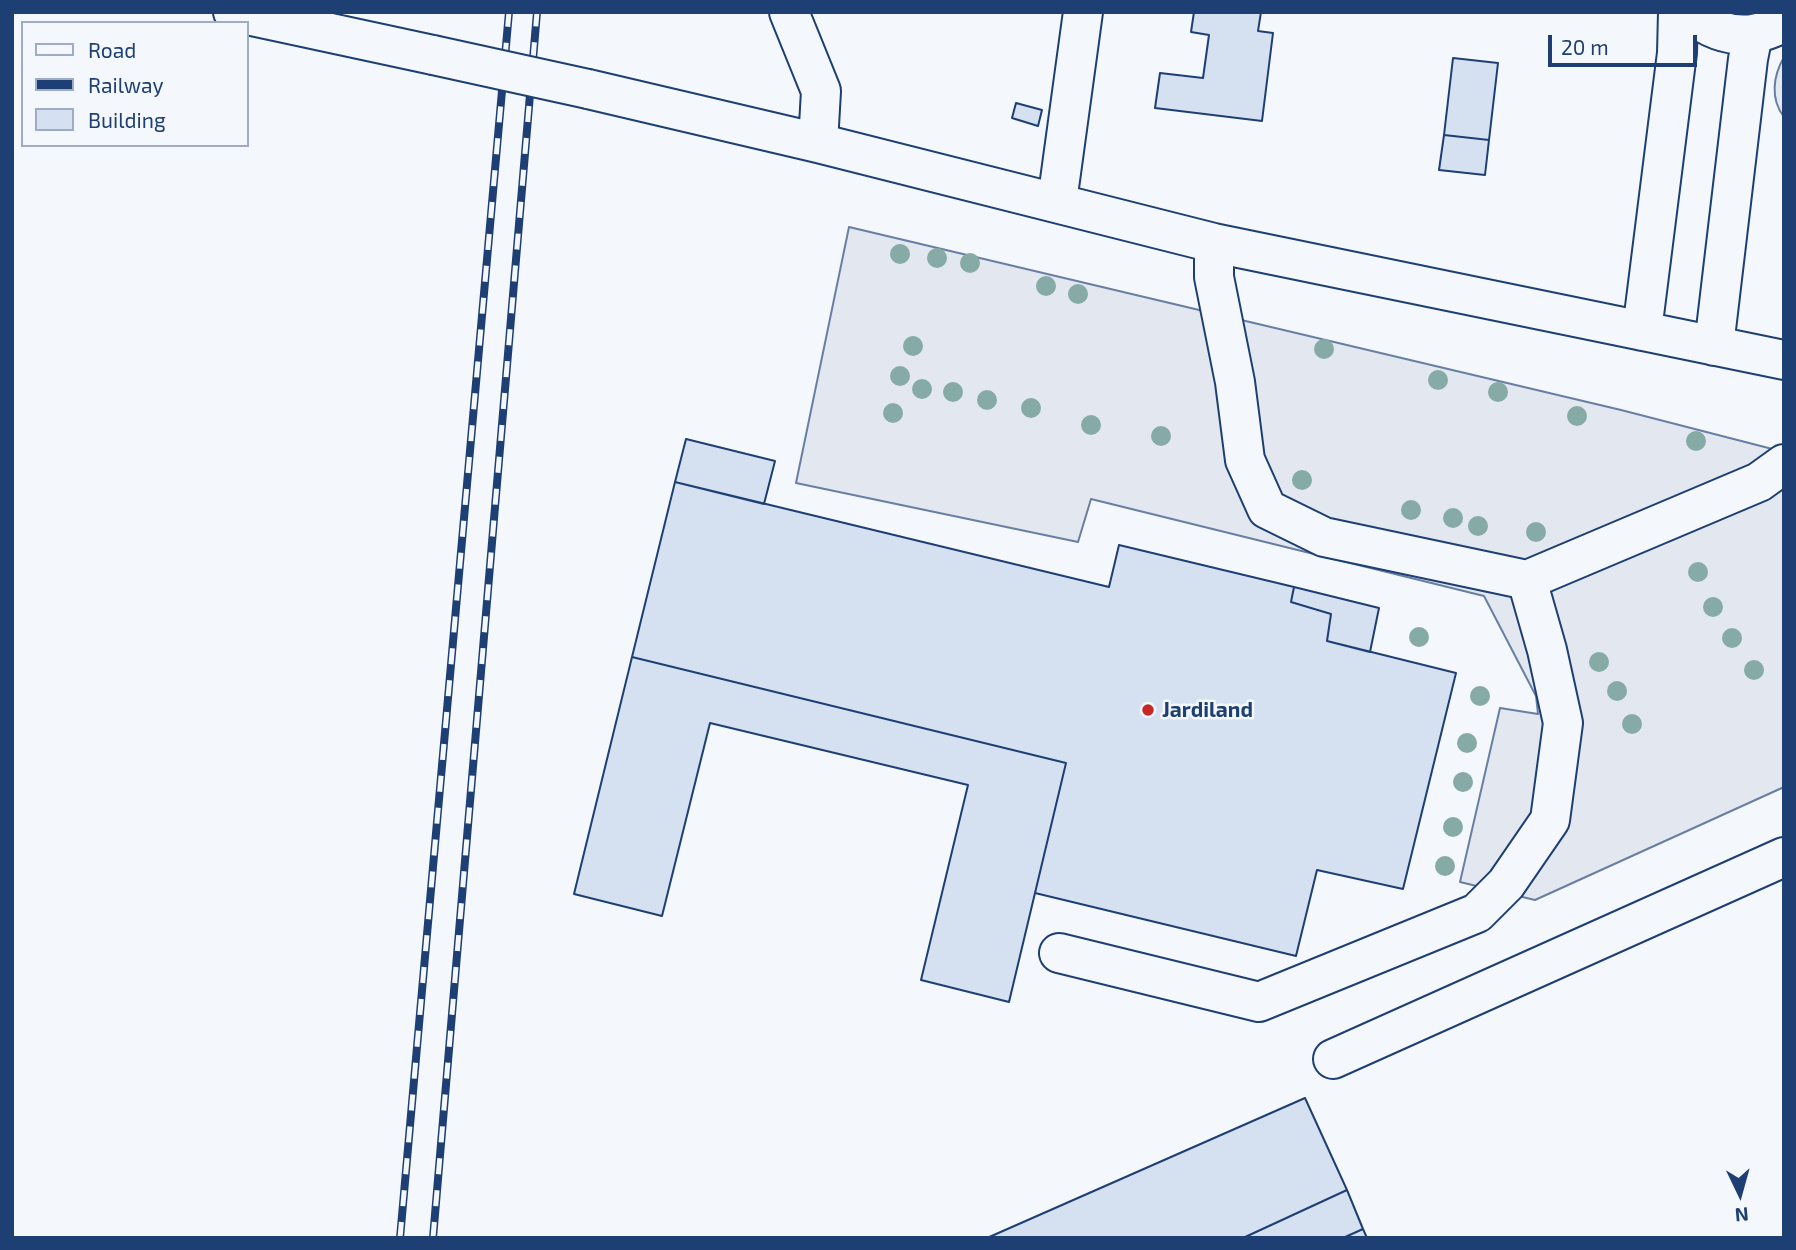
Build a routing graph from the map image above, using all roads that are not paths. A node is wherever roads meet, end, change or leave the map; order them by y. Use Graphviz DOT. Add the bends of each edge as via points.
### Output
graph roads {
  1 [pos="233,12"];
  2 [pos="789,12"];
  3 [pos="1083,12"];
  4 [pos="1678,12"];
  5 [pos="1690,12"];
  6 [pos="1768,29"];
  7 [pos="818,143"];
  8 [pos="1057,202"];
  9 [pos="1214,243"];
  10 [pos="1642,331"];
  11 [pos="1714,346"];
  12 [pos="1784,360"];
  13 [pos="1784,464"];
  14 [pos="1527,580"];
  15 [pos="1784,857"];
  16 [pos="1059,953"];
  17 [pos="1333,1059"];
  1 -- 7 [label="street, bridge"];
  2 -- 7 [label="street" via="821,91"];
  3 -- 8 [label="street"];
  4 -- 10 [label="street" via="1677,54"];
  5 -- 6 [label="street" via="1699,22 1725,33"];
  6 -- 11 [label="street" via="1748,59"];
  7 -- 8 [label="street"];
  8 -- 9 [label="street"];
  9 -- 10 [label="street"];
  9 -- 14 [label="street" via="1214,277 1245,460 1267,509 1324,537"];
  10 -- 11 [label="street"];
  11 -- 12 [label="street"];
  13 -- 14 [label="street" via="1759,482"];
  14 -- 16 [label="street" via="1563,723 1550,820 1506,884 1477,913 1259,1002"];
  15 -- 17 [label="street"];
}
